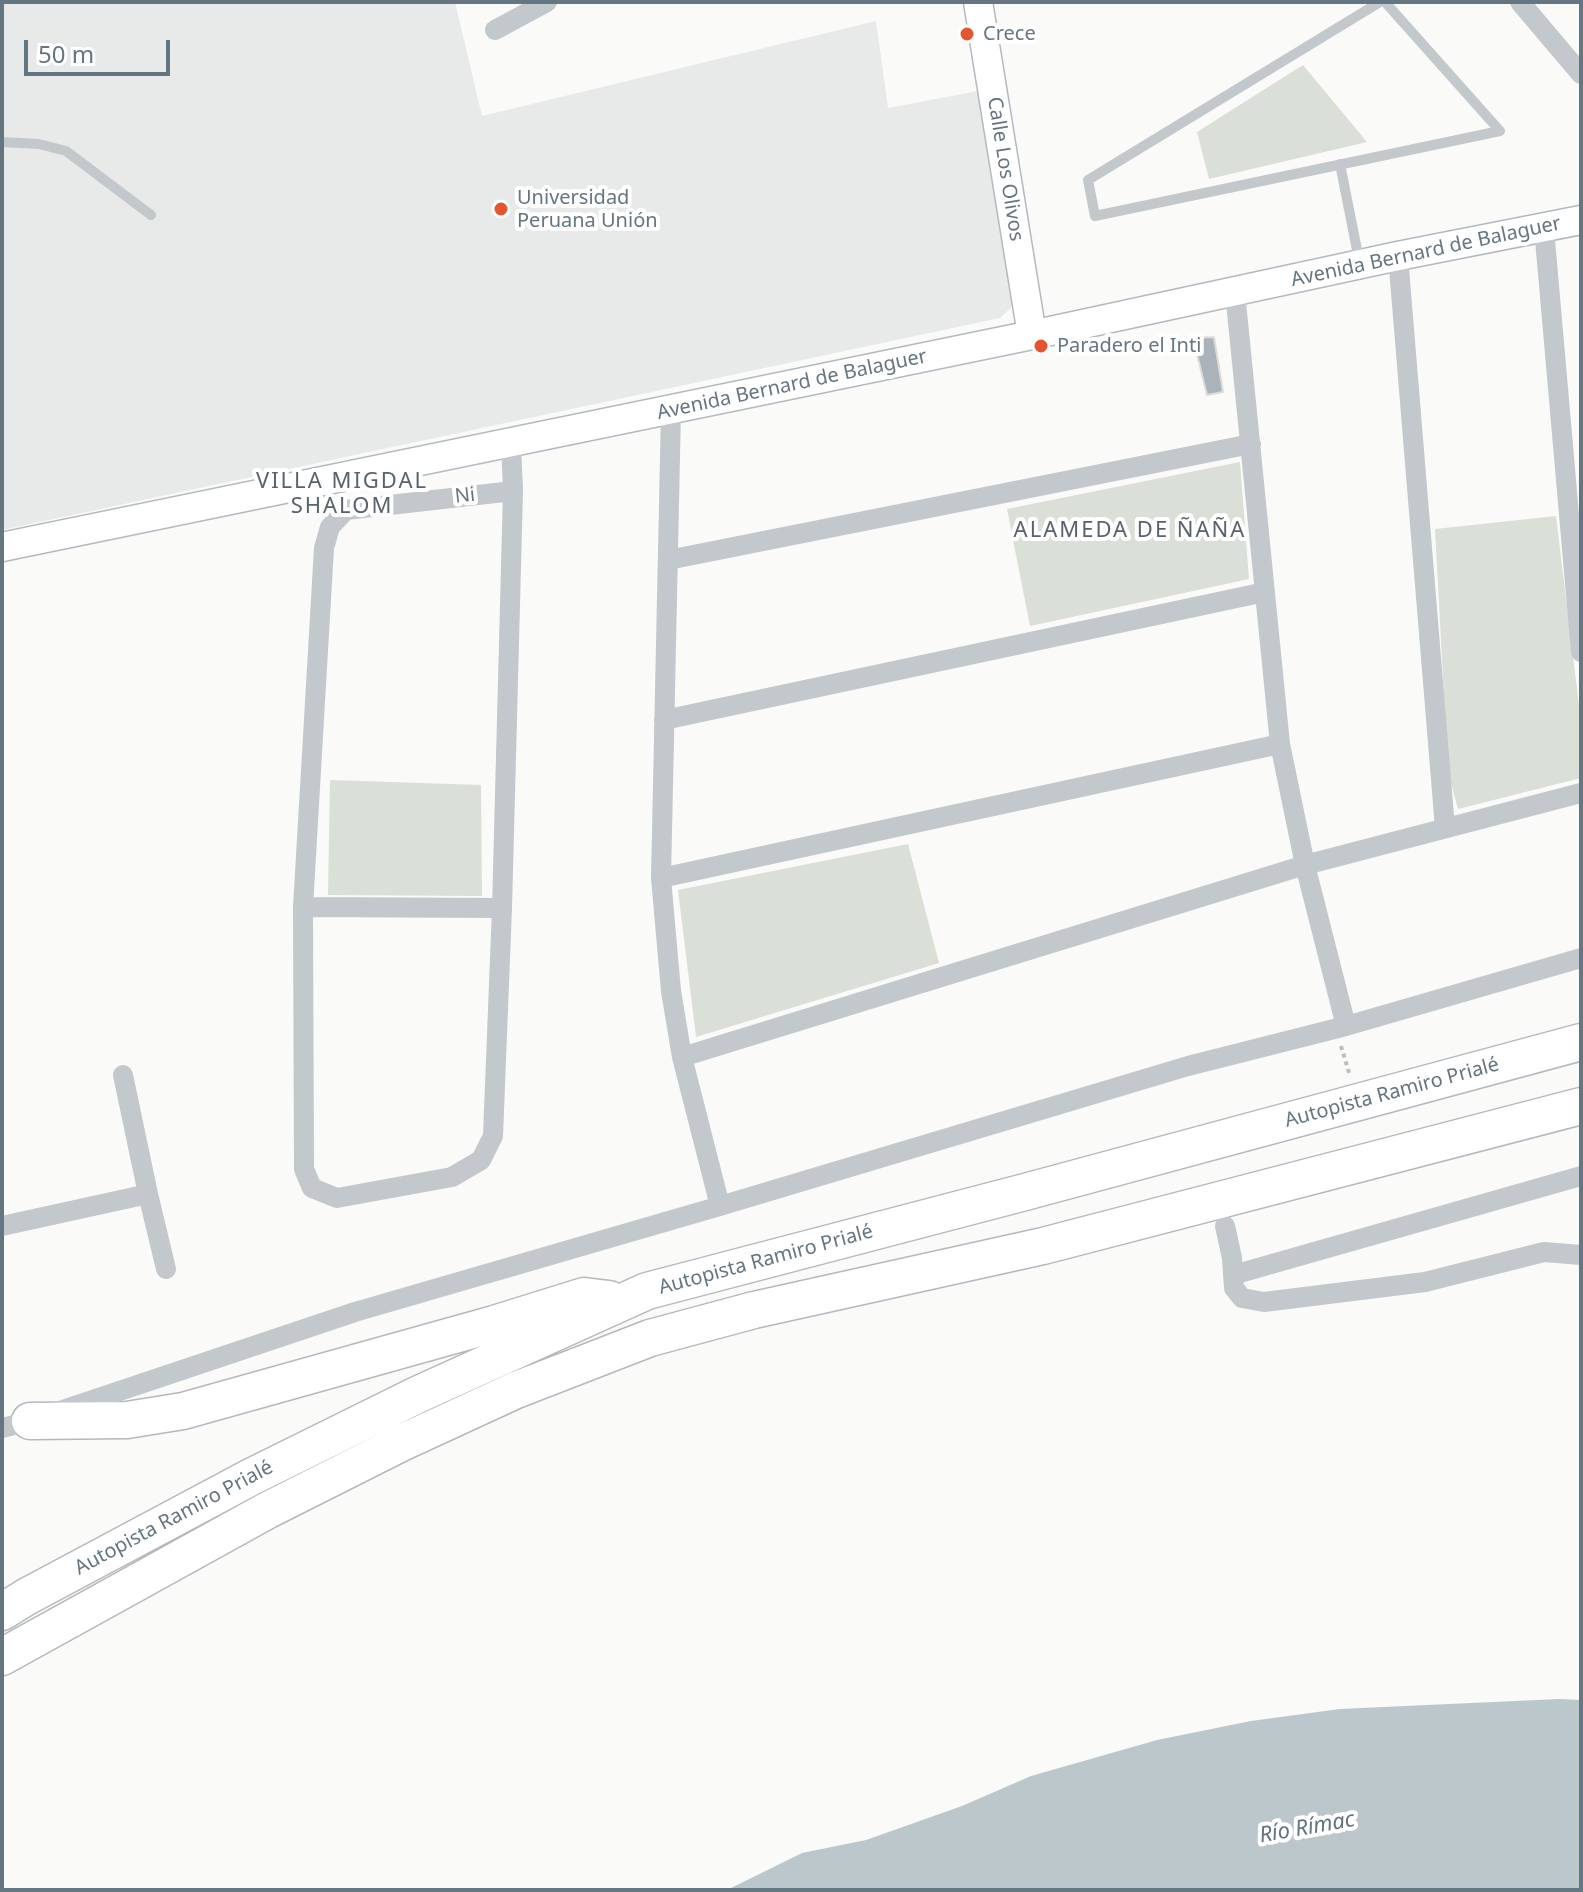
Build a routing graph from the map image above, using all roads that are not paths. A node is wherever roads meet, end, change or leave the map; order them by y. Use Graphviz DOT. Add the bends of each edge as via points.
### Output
graph roads {
  1 [pos="547,2"];
  2 [pos="978,2"];
  3 [pos="1383,2"];
  4 [pos="1530,5"];
  5 [pos="495,30"];
  6 [pos="1578,66"];
  7 [pos="2,142"];
  8 [pos="1340,164"];
  9 [pos="151,215"];
  10 [pos="1581,220"];
  11 [pos="1544,228"];
  12 [pos="1398,256"];
  13 [pos="1360,264"];
  14 [pos="1235,292"];
  15 [pos="1032,335"];
  16 [pos="671,410"];
  17 [pos="511,443"];
  18 [pos="1251,444"];
  19 [pos="513,491"];
  20 [pos="2,547"];
  21 [pos="668,560"];
  22 [pos="1265,592"];
  23 [pos="1581,652"];
  24 [pos="664,720"];
  25 [pos="1280,744"];
  26 [pos="1581,793"];
  27 [pos="1445,828"];
  28 [pos="1305,865"];
  29 [pos="661,878"];
  30 [pos="303,907"];
  31 [pos="502,908"];
  32 [pos="1581,958"];
  33 [pos="1341,1027"];
  34 [pos="1581,1042"];
  35 [pos="682,1057"];
  36 [pos="123,1075"];
  37 [pos="1581,1106"];
  38 [pos="1581,1176"];
  39 [pos="148,1194"];
  40 [pos="720,1206"];
  41 [pos="2,1226"];
  42 [pos="1225,1226"];
  43 [pos="1581,1255"];
  44 [pos="166,1269"];
  45 [pos="1233,1275"];
  46 [pos="627,1301"];
  47 [pos="16,1425"];
  48 [pos="2,1612"];
  49 [pos="2,1657"];
  1 -- 5 [label="street"];
  2 -- 15 [label="street, Calle Los Olivos"];
  3 -- 8 [label="lane" via="1500,131"];
  3 -- 8 [label="lane" via="1088,180 1095,216"];
  4 -- 6 [label="street"];
  7 -- 9 [label="lane" via="66,151"];
  8 -- 13 [label="lane"];
  10 -- 11 [label="street, Avenida Bernard de Balaguer"];
  11 -- 12 [label="street, Avenida Bernard de Balaguer"];
  11 -- 23 [label="street"];
  12 -- 13 [label="street, Avenida Bernard de Balaguer"];
  12 -- 27 [label="street"];
  13 -- 14 [label="street, Avenida Bernard de Balaguer"];
  14 -- 15 [label="street, Avenida Bernard de Balaguer"];
  14 -- 18 [label="street"];
  15 -- 16 [label="street, Avenida Bernard de Balaguer"];
  16 -- 17 [label="street, Avenida Bernard de Balaguer"];
  16 -- 21 [label="street"];
  17 -- 19 [label="street"];
  17 -- 20 [label="street, Avenida Bernard de Balaguer"];
  18 -- 21 [label="street"];
  18 -- 22 [label="street"];
  19 -- 30 [label="street, Ni" via="346,510 330,527 324,548"];
  19 -- 31 [label="street"];
  21 -- 24 [label="street"];
  22 -- 24 [label="street"];
  22 -- 25 [label="street"];
  24 -- 29 [label="street"];
  25 -- 28 [label="street"];
  25 -- 29 [label="street"];
  26 -- 27 [label="street"];
  27 -- 28 [label="street"];
  28 -- 33 [label="street"];
  28 -- 35 [label="street"];
  29 -- 35 [label="street"];
  30 -- 31 [label="street"];
  30 -- 31 [label="street" via="304,1169 312,1188 337,1198 452,1177 481,1160 493,1136"];
  32 -- 33 [label="street"];
  33 -- 40 [label="street" via="1188,1066"];
  34 -- 46 [label="highway, Autopista Ramiro Prialé" via="647,1291"];
  35 -- 40 [label="street"];
  36 -- 39 [label="street"];
  37 -- 49 [label="highway, Autopista Ramiro Prialé" via="1043,1246 650,1338 516,1390 401,1443"];
  38 -- 45 [label="street"];
  39 -- 41 [label="street"];
  39 -- 44 [label="street"];
  40 -- 47 [label="street" via="355,1312"];
  42 -- 45 [label="street"];
  43 -- 45 [label="street" via="1544,1252 1425,1282 1264,1302 1242,1298"];
  46 -- 47 [label="highway" via="584,1296 183,1411 127,1420"];
  46 -- 48 [label="highway, Autopista Ramiro Prialé" via="377,1414"];
}
